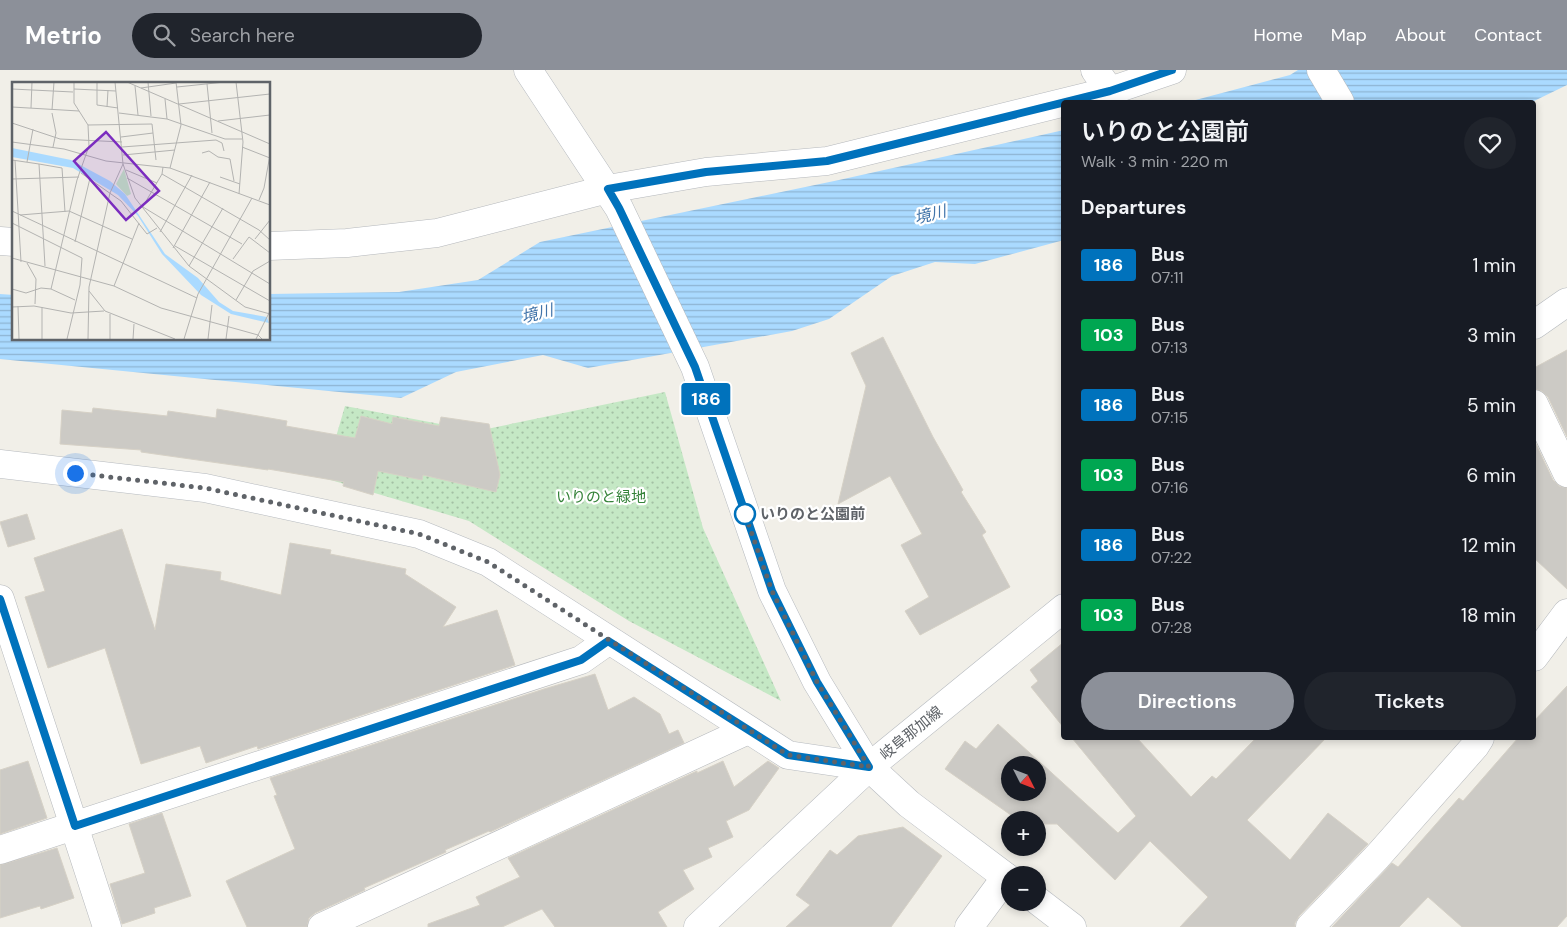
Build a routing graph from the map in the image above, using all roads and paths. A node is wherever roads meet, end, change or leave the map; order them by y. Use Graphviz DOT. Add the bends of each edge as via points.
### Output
graph roads {
  1 [pos="528,70"];
  2 [pos="1172,70"];
  3 [pos="1321,70"];
  4 [pos="1102,80"];
  5 [pos="1339,100"];
  6 [pos="613,198"];
  7 [pos="270,246"];
  8 [pos="1567,302"];
  9 [pos="1536,324"];
  10 [pos="1536,408"];
  11 [pos="0,464"];
  12 [pos="1567,473"];
  13 [pos="0,599"];
  14 [pos="1061,610"];
  15 [pos="1567,612"];
  16 [pos="608,641"];
  17 [pos="1536,654"];
  18 [pos="748,730"];
  19 [pos="1479,740"];
  20 [pos="869,767"];
  21 [pos="75,826"];
  22 [pos="0,850"];
  23 [pos="1001,873"];
  24 [pos="1001,887"];
  25 [pos="1046,907"];
  26 [pos="107,927"];
  27 [pos="322,927"];
  28 [pos="698,927"];
  29 [pos="969,927"];
  30 [pos="1072,927"];
  31 [pos="1310,927"];
  1 -- 6 [label="street"];
  2 -- 4 [label="street"];
  3 -- 5 [label="street"];
  4 -- 6 [label="street" via="827,161 706,172"];
  6 -- 7 [label="street" via="436,233"];
  6 -- 20 [label="street" via="695,367 772,591 817,682"];
  8 -- 9 [label="street"];
  10 -- 12 [label="street"];
  11 -- 16 [label="street" via="205,488 419,534 488,562"];
  13 -- 21 [label="street"];
  14 -- 20 [label="street, 岐阜那加線"];
  15 -- 17 [label="street"];
  16 -- 18 [label="street"];
  16 -- 21 [label="street" via="581,660"];
  18 -- 20 [label="street" via="788,755"];
  18 -- 27 [label="street"];
  19 -- 31 [label="street" via="1377,857"];
  20 -- 23 [label="street" via="909,804"];
  20 -- 28 [label="street, 岐阜那加線"];
  21 -- 22 [label="street"];
  21 -- 26 [label="street"];
  24 -- 29 [label="street"];
  25 -- 30 [label="street"];
}
